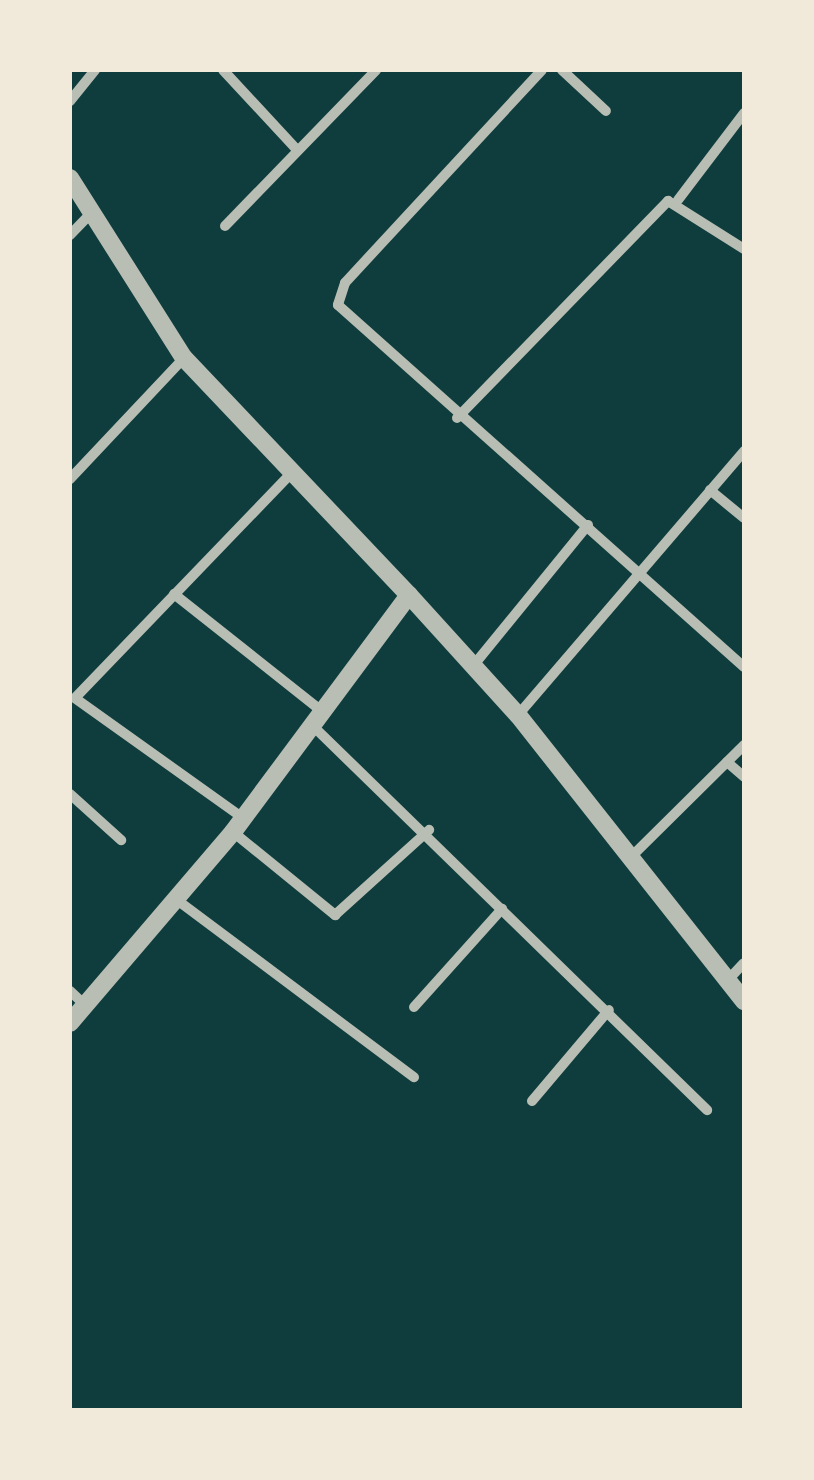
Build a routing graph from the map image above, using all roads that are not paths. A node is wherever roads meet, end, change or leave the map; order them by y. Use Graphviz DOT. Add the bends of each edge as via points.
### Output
graph roads {
  1 [pos="96,70"];
  2 [pos="222,70"];
  3 [pos="376,70"];
  4 [pos="542,70"];
  5 [pos="562,70"];
  6 [pos="70,102"];
  7 [pos="606,111"];
  8 [pos="744,114"];
  9 [pos="298,150"];
  10 [pos="70,178"];
  11 [pos="678,200"];
  12 [pos="92,212"];
  13 [pos="225,226"];
  14 [pos="70,235"];
  15 [pos="744,248"];
  16 [pos="184,358"];
  17 [pos="457,418"];
  18 [pos="744,451"];
  19 [pos="288,477"];
  20 [pos="70,479"];
  21 [pos="710,490"];
  22 [pos="744,518"];
  23 [pos="588,525"];
  24 [pos="640,569"];
  25 [pos="174,594"];
  26 [pos="409,596"];
  27 [pos="474,666"];
  28 [pos="744,668"];
  29 [pos="73,702"];
  30 [pos="518,716"];
  31 [pos="318,720"];
  32 [pos="744,745"];
  33 [pos="727,762"];
  34 [pos="744,777"];
  35 [pos="70,794"];
  36 [pos="238,825"];
  37 [pos="429,830"];
  38 [pos="121,840"];
  39 [pos="632,856"];
  40 [pos="177,900"];
  41 [pos="502,908"];
  42 [pos="744,963"];
  43 [pos="728,980"];
  44 [pos="70,991"];
  45 [pos="744,1001"];
  46 [pos="86,1006"];
  47 [pos="414,1007"];
  48 [pos="608,1010"];
  49 [pos="70,1023"];
  50 [pos="414,1076"];
  51 [pos="532,1101"];
  52 [pos="707,1110"];
  1 -- 6 [label="street"];
  2 -- 9 [label="street"];
  3 -- 9 [label="street"];
  4 -- 17 [label="street" via="341,294 344,316"];
  5 -- 7 [label="street"];
  8 -- 11 [label="street"];
  9 -- 13 [label="street"];
  10 -- 12 [label="street"];
  11 -- 15 [label="street"];
  11 -- 17 [label="street"];
  12 -- 14 [label="street"];
  12 -- 16 [label="street"];
  16 -- 19 [label="street"];
  16 -- 20 [label="street"];
  17 -- 23 [label="street"];
  18 -- 21 [label="street"];
  19 -- 25 [label="street"];
  19 -- 26 [label="street"];
  21 -- 22 [label="street"];
  21 -- 24 [label="street"];
  23 -- 24 [label="street"];
  23 -- 27 [label="street"];
  24 -- 28 [label="street"];
  24 -- 30 [label="street"];
  25 -- 29 [label="street"];
  25 -- 31 [label="street"];
  26 -- 27 [label="street"];
  26 -- 31 [label="street"];
  27 -- 30 [label="street"];
  29 -- 36 [label="street"];
  30 -- 39 [label="street"];
  31 -- 36 [label="street"];
  31 -- 37 [label="street"];
  32 -- 33 [label="street"];
  33 -- 34 [label="street"];
  33 -- 39 [label="street"];
  35 -- 38 [label="street"];
  36 -- 37 [label="street" via="335,916"];
  36 -- 40 [label="street"];
  37 -- 41 [label="street"];
  39 -- 43 [label="street"];
  40 -- 46 [label="street"];
  40 -- 50 [label="street"];
  41 -- 47 [label="street"];
  41 -- 48 [label="street"];
  42 -- 43 [label="street"];
  43 -- 45 [label="street"];
  44 -- 46 [label="street"];
  46 -- 49 [label="street"];
  48 -- 51 [label="street"];
  48 -- 52 [label="street"];
}
